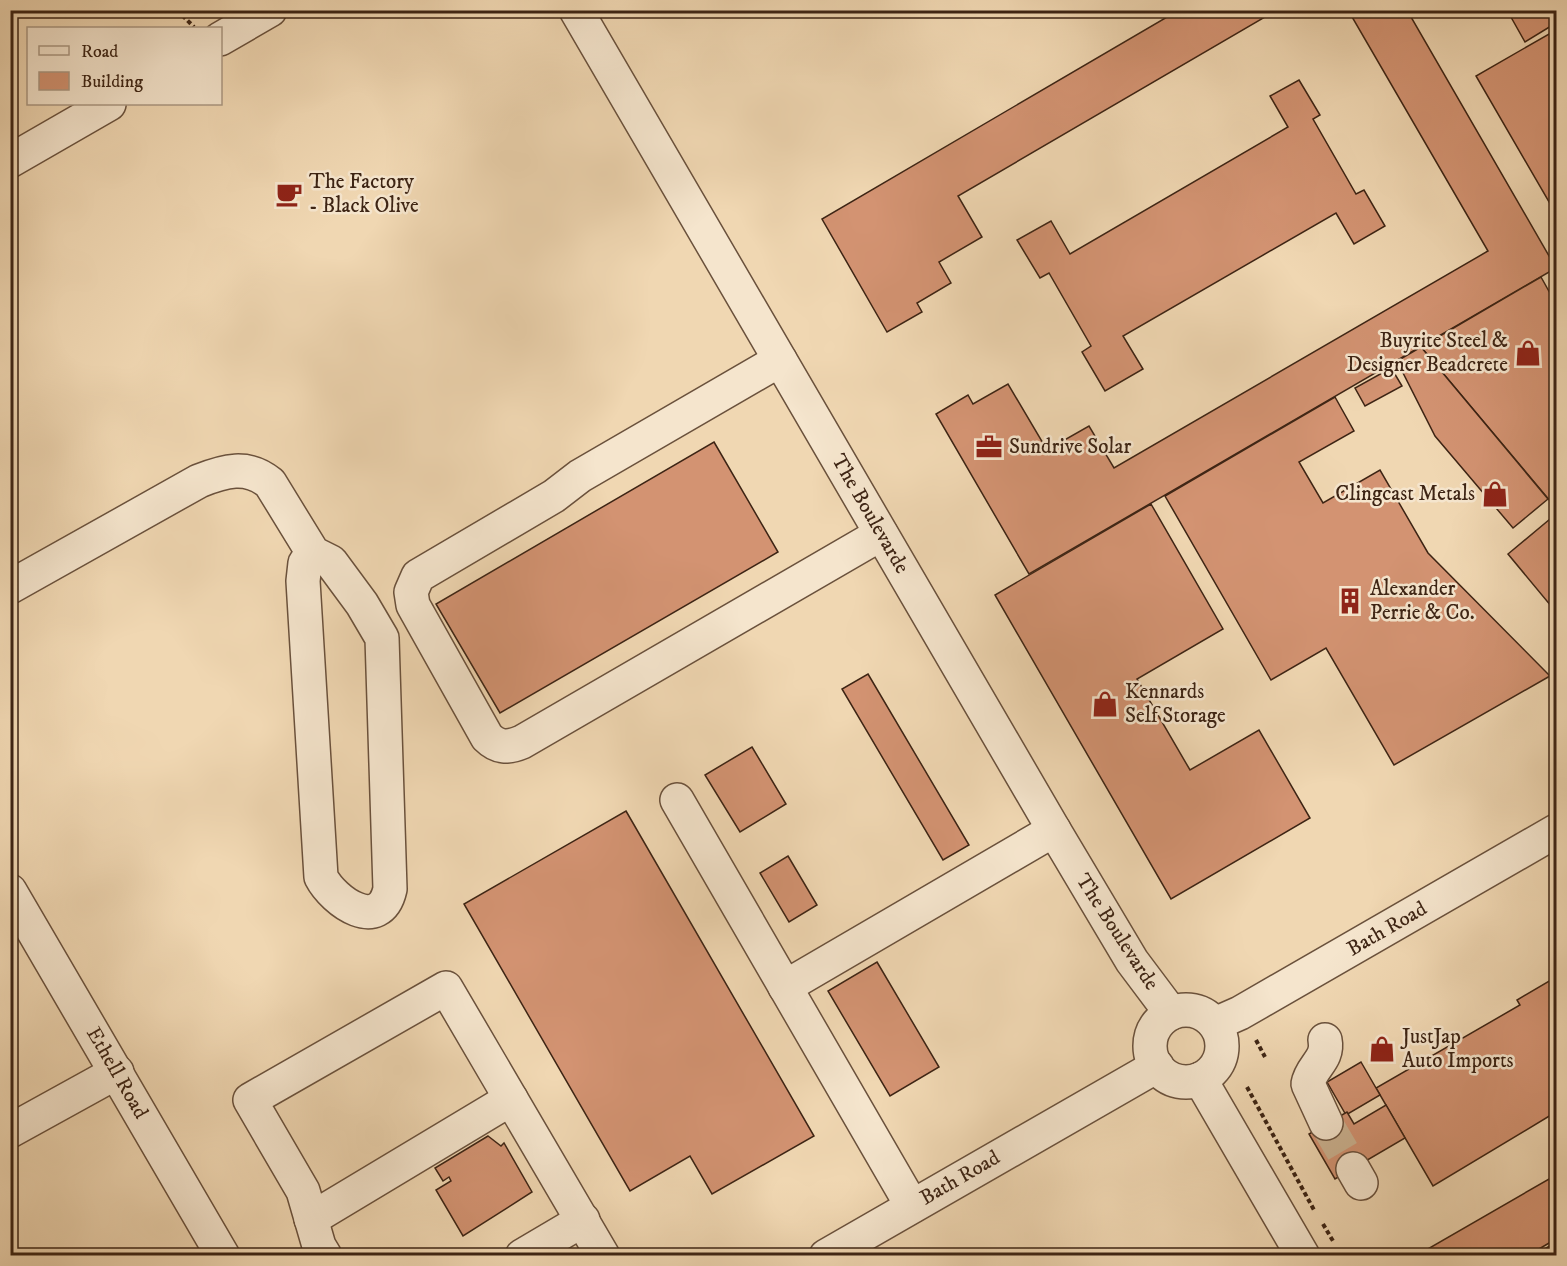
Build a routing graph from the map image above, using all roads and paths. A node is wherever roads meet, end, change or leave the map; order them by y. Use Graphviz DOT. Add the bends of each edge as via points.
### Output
graph roads {
  1 [pos="177,10"];
  2 [pos="270,10"];
  3 [pos="576,10"];
  4 [pos="194,27"];
  5 [pos="222,38"];
  6 [pos="107,105"];
  7 [pos="10,161"];
  8 [pos="780,360"];
  9 [pos="881,534"];
  10 [pos="313,553"];
  11 [pos="10,587"];
  12 [pos="677,800"];
  13 [pos="1054,830"];
  14 [pos="1557,831"];
  15 [pos="10,891"];
  16 [pos="785,987"];
  17 [pos="1171,1014"];
  18 [pos="1215,1024"];
  19 [pos="1256,1040"];
  20 [pos="1324,1040"];
  21 [pos="1265,1057"];
  22 [pos="1157,1066"];
  23 [pos="117,1072"];
  24 [pos="1200,1079"];
  25 [pos="1247,1087"];
  26 [pos="511,1099"];
  27 [pos="1326,1123"];
  28 [pos="10,1131"];
  29 [pos="912,1206"];
  30 [pos="311,1219"];
  31 [pos="582,1220"];
  32 [pos="1333,1241"];
  33 [pos="223,1256"];
  34 [pos="325,1256"];
  35 [pos="522,1256"];
  36 [pos="603,1256"];
  37 [pos="826,1256"];
  38 [pos="1304,1256"];
  1 -- 4 [label="path"];
  2 -- 5 [label="street"];
  3 -- 8 [label="street, The Boulevarde"];
  6 -- 7 [label="street"];
  8 -- 9 [label="street, The Boulevarde"];
  8 -- 9 [label="street" via="418,576 411,592 413,605 487,737 504,747 522,742"];
  9 -- 13 [label="street, The Boulevarde"];
  10 -- 10 [label="street" via="305,563 303,581 321,877 338,900 366,911 387,901 390,889 384,650 375,625 331,562"];
  10 -- 11 [label="street" via="270,483 260,474 230,471 199,481"];
  12 -- 16 [label="street"];
  13 -- 16 [label="street"];
  13 -- 17 [label="street, The Boulevarde" via="1132,961"];
  14 -- 18 [label="street, Bath Road"];
  15 -- 23 [label="street, Ethell Road"];
  16 -- 29 [label="street"];
  17 -- 18 [label="street" via="1195,1011"];
  17 -- 22 [label="street" via="1154,1031 1152,1055"];
  18 -- 24 [label="street" via="1222,1045 1221,1056 1209,1074"];
  19 -- 21 [label="path"];
  20 -- 27 [label="street" via="1324,1058 1311,1072 1308,1084"];
  22 -- 24 [label="street" via="1180,1081"];
  22 -- 29 [label="street, Bath Road"];
  23 -- 28 [label="street"];
  23 -- 33 [label="street, Ethell Road"];
  24 -- 38 [label="street"];
  25 -- 32 [label="path"];
  26 -- 30 [label="street"];
  26 -- 30 [label="street" via="446,988 250,1100 303,1191"];
  26 -- 31 [label="street"];
  29 -- 37 [label="street, Bath Road"];
  30 -- 34 [label="street"];
  31 -- 35 [label="street"];
  31 -- 36 [label="street"];
}
